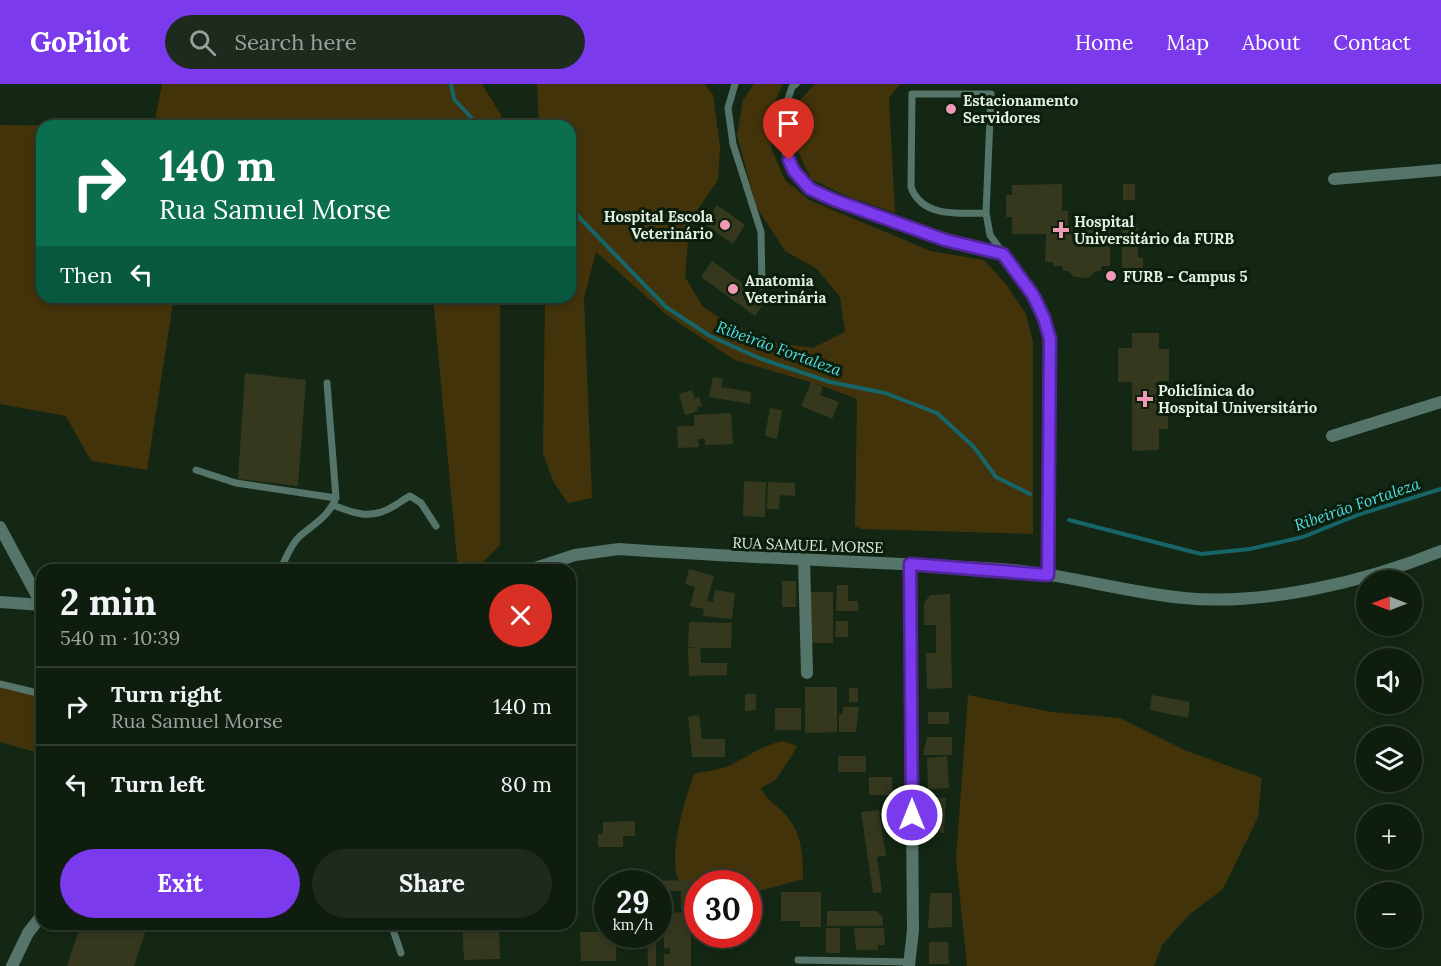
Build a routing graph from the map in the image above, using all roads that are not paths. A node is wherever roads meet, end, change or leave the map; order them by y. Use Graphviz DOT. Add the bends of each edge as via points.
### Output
graph roads {
  1 [pos="735,84"];
  2 [pos="796,84"];
  3 [pos="1441,170"];
  4 [pos="1334,179"];
  5 [pos="986,213"];
  6 [pos="1003,254"];
  7 [pos="762,286"];
  8 [pos="327,383"];
  9 [pos="1441,402"];
  10 [pos="1332,436"];
  11 [pos="196,470"];
  12 [pos="335,501"];
  13 [pos="436,526"];
  14 [pos="0,527"];
  15 [pos="1441,551"];
  16 [pos="804,560"];
  17 [pos="283,564"];
  18 [pos="547,564"];
  19 [pos="910,564"];
  20 [pos="1048,575"];
  21 [pos="36,594"];
  22 [pos="0,602"];
  23 [pos="36,605"];
  24 [pos="807,673"];
  25 [pos="0,684"];
  26 [pos="36,693"];
  27 [pos="36,923"];
  28 [pos="392,930"];
  29 [pos="401,953"];
  30 [pos="798,960"];
  31 [pos="910,964"];
  32 [pos="12,966"];
  1 -- 7 [label="lane" via="728,108 733,144 761,232"];
  2 -- 6 [label="lane" via="781,115 784,149 794,171 810,189 945,240"];
  3 -- 4 [label="street"];
  5 -- 5 [label="lane" via="991,94 912,94 911,187 915,199 937,210"];
  5 -- 6 [label="lane" via="990,235"];
  6 -- 20 [label="lane" via="1033,295 1050,339"];
  8 -- 12 [label="lane"];
  9 -- 10 [label="street"];
  11 -- 12 [label="lane" via="236,483"];
  12 -- 13 [label="lane" via="355,514 370,516 410,496 421,503"];
  12 -- 17 [label="lane" via="318,525 299,537"];
  14 -- 21 [label="street"];
  15 -- 20 [label="street, RUA SAMUEL MORSE" via="1356,579 1300,591 1238,597 1186,598"];
  16 -- 18 [label="street, RUA SAMUEL MORSE" via="619,549 575,555"];
  16 -- 19 [label="street, RUA SAMUEL MORSE"];
  16 -- 24 [label="street"];
  19 -- 20 [label="street, RUA SAMUEL MORSE"];
  19 -- 31 [label="street"];
  22 -- 23 [label="street"];
  25 -- 26 [label="lane"];
  27 -- 32 [label="street"];
  28 -- 29 [label="lane"];
  30 -- 31 [label="lane"];
}
